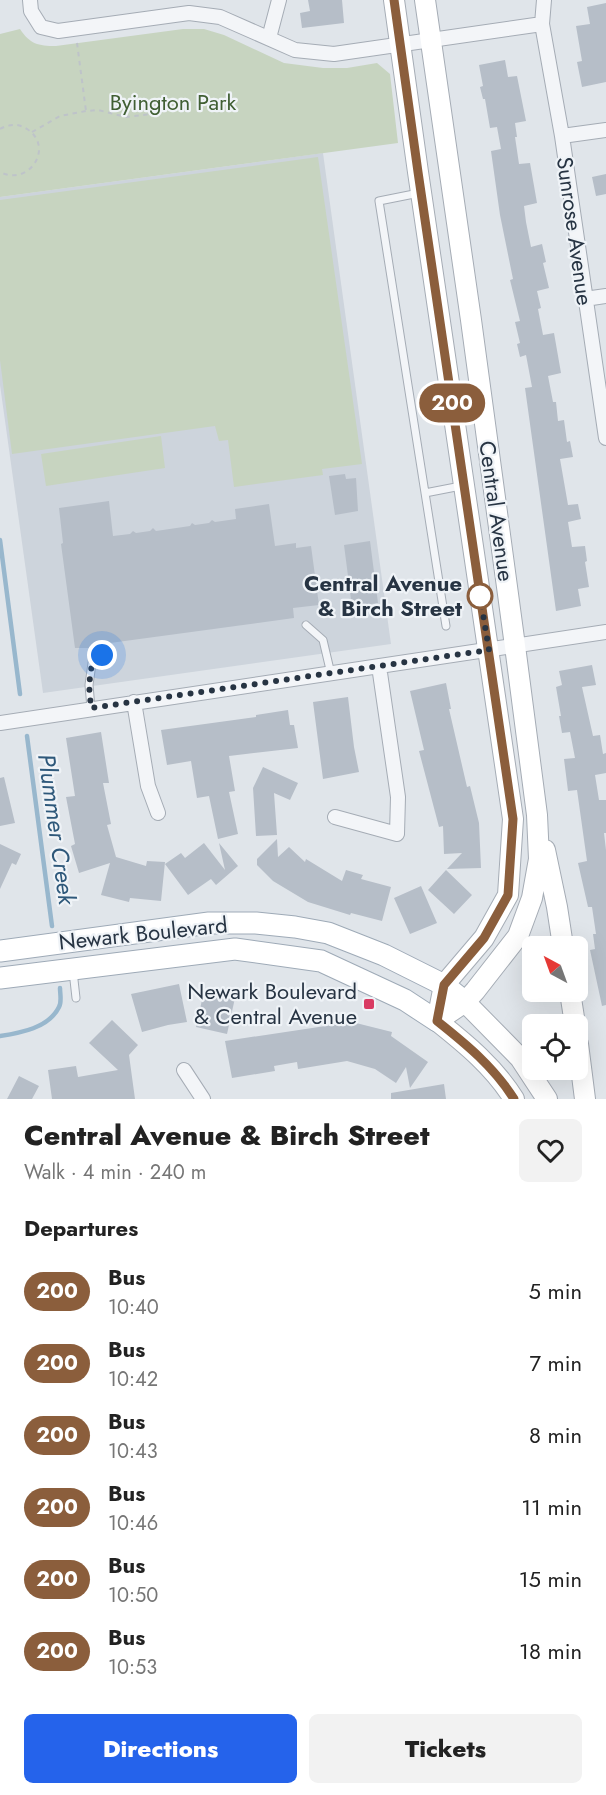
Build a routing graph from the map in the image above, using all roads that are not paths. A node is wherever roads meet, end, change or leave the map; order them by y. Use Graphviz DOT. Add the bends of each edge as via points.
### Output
graph roads {
  1 [pos="30,0"];
  2 [pos="279,0"];
  3 [pos="394,0"];
  4 [pos="425,0"];
  5 [pos="544,0"];
  6 [pos="542,24"];
  7 [pos="269,38"];
  8 [pos="431,40"];
  9 [pos="399,45"];
  10 [pos="606,130"];
  11 [pos="562,135"];
  12 [pos="421,193"];
  13 [pos="606,296"];
  14 [pos="585,299"];
  15 [pos="606,438"];
  16 [pos="464,486"];
  17 [pos="425,493"];
  18 [pos="306,625"];
  19 [pos="446,626"];
  20 [pos="606,632"];
  21 [pos="515,646"];
  22 [pos="489,650"];
  23 [pos="102,655"];
  24 [pos="380,666"];
  25 [pos="331,674"];
  26 [pos="134,702"];
  27 [pos="91,708"];
  28 [pos="1,721"];
  29 [pos="158,813"];
  30 [pos="537,815"];
  31 [pos="335,818"];
  32 [pos="561,936"];
  33 [pos="0,951"];
  34 [pos="73,969"];
  35 [pos="0,978"];
  36 [pos="444,985"];
  37 [pos="76,998"];
  38 [pos="465,1002"];
  39 [pos="437,1021"];
  40 [pos="184,1070"];
  41 [pos="583,1080"];
  42 [pos="203,1099"];
  43 [pos="514,1099"];
  44 [pos="547,1099"];
  45 [pos="585,1099"];
  1 -- 7 [label="street" via="41,27 57,31 189,13 220,17"];
  2 -- 7 [label="street"];
  3 -- 9 [label="main road, Central Avenue"];
  4 -- 8 [label="main road, Central Avenue"];
  5 -- 6 [label="street, Sunrose Avenue"];
  6 -- 8 [label="street"];
  6 -- 11 [label="street, Sunrose Avenue"];
  7 -- 9 [label="street" via="295,51 334,54"];
  8 -- 9 [label="street"];
  8 -- 21 [label="main road, Central Avenue"];
  9 -- 12 [label="main road, Central Avenue"];
  10 -- 11 [label="street"];
  11 -- 14 [label="street, Sunrose Avenue"];
  12 -- 16 [label="main road, Central Avenue"];
  12 -- 17 [label="lane" via="379,201"];
  13 -- 14 [label="street"];
  14 -- 15 [label="street, Sunrose Avenue"];
  16 -- 17 [label="lane"];
  16 -- 22 [label="main road, Central Avenue"];
  17 -- 19 [label="lane"];
  18 -- 25 [label="lane" via="323,640"];
  20 -- 21 [label="street"];
  21 -- 22 [label="street"];
  21 -- 30 [label="main road, Central Avenue"];
  22 -- 24 [label="street"];
  22 -- 36 [label="main road, Central Avenue" via="513,819 508,895 484,938"];
  23 -- 27 [label="lane" via="93,656"];
  24 -- 25 [label="street"];
  24 -- 31 [label="street" via="398,798 397,834"];
  25 -- 26 [label="street"];
  26 -- 27 [label="street"];
  26 -- 29 [label="street" via="148,786"];
  27 -- 28 [label="street"];
  30 -- 32 [label="main road"];
  30 -- 38 [label="main road, Central Avenue" via="539,859 532,898 518,936"];
  33 -- 36 [label="main road, Newark Boulevard" via="209,923 256,923 328,933"];
  34 -- 35 [label="main road, Newark Boulevard"];
  34 -- 37 [label="lane"];
  34 -- 39 [label="main road, Newark Boulevard" via="235,949 321,962 405,1000"];
  36 -- 38 [label="main road, Newark Boulevard"];
  36 -- 39 [label="main road, Central Avenue"];
  38 -- 39 [label="main road, Central Avenue"];
  38 -- 44 [label="main road, Newark Boulevard" via="520,1058"];
  39 -- 43 [label="main road" via="476,1052"];
  40 -- 42 [label="street"];
  41 -- 45 [label="main road"];
}
